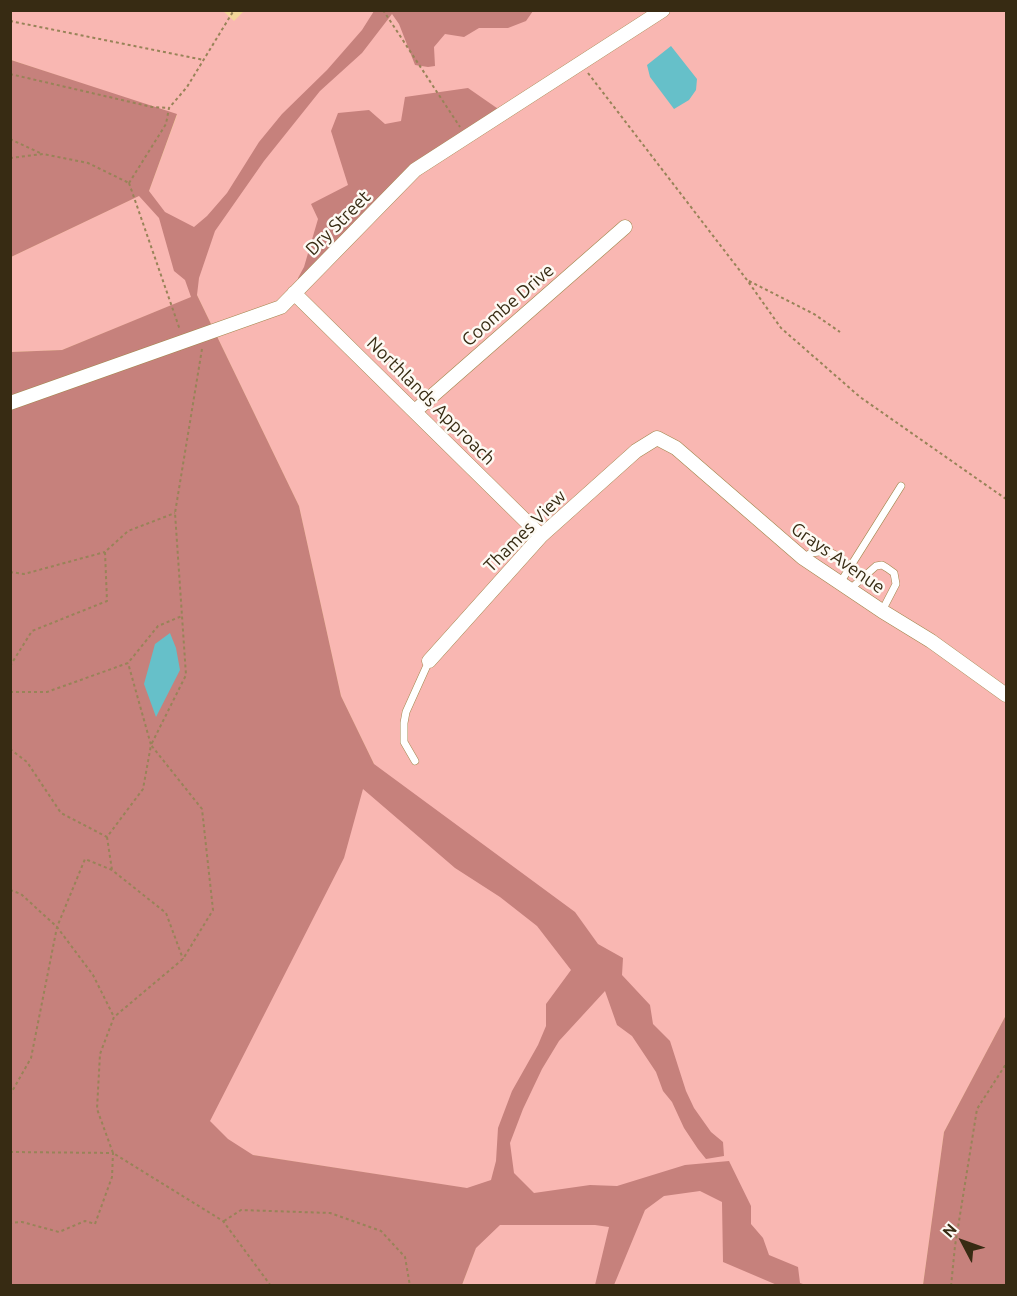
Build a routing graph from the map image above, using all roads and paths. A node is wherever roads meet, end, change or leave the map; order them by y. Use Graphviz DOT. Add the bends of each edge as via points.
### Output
graph roads {
  1 [pos="234,10"];
  2 [pos="383,10"];
  3 [pos="663,10"];
  4 [pos="10,21"];
  5 [pos="204,60"];
  6 [pos="581,63"];
  7 [pos="10,74"];
  8 [pos="169,108"];
  9 [pos="466,137"];
  10 [pos="10,139"];
  11 [pos="43,154"];
  12 [pos="10,158"];
  13 [pos="129,183"];
  14 [pos="625,227"];
  15 [pos="747,280"];
  16 [pos="294,293"];
  17 [pos="840,332"];
  18 [pos="204,335"];
  19 [pos="185,342"];
  20 [pos="10,403"];
  21 [pos="415,411"];
  22 [pos="657,438"];
  23 [pos="902,486"];
  24 [pos="1006,499"];
  25 [pos="175,513"];
  26 [pos="541,536"];
  27 [pos="105,552"];
  28 [pos="803,558"];
  29 [pos="850,569"];
  30 [pos="10,572"];
  31 [pos="844,587"];
  32 [pos="882,611"];
  33 [pos="182,616"];
  34 [pos="429,661"];
  35 [pos="128,663"];
  36 [pos="10,666"];
  37 [pos="10,692"];
  38 [pos="1006,695"];
  39 [pos="151,745"];
  40 [pos="10,749"];
  41 [pos="415,761"];
  42 [pos="107,837"];
  43 [pos="112,870"];
  44 [pos="10,890"];
  45 [pos="57,927"];
  46 [pos="183,959"];
  47 [pos="114,1017"];
  48 [pos="1006,1064"];
  49 [pos="10,1095"];
  50 [pos="10,1152"];
  51 [pos="113,1153"];
  52 [pos="223,1221"];
  53 [pos="10,1223"];
  54 [pos="271,1286"];
  55 [pos="410,1286"];
  56 [pos="951,1286"];
  1 -- 5 [label="path"];
  2 -- 9 [label="path"];
  3 -- 6 [label="street, Dry Street"];
  4 -- 5 [label="path"];
  5 -- 8 [label="path"];
  6 -- 9 [label="street, Dry Street"];
  6 -- 15 [label="path"];
  7 -- 8 [label="path"];
  8 -- 13 [label="path" via="166,124"];
  9 -- 16 [label="street, Dry Street" via="415,170"];
  10 -- 11 [label="path"];
  11 -- 12 [label="path"];
  11 -- 13 [label="path" via="88,163"];
  13 -- 19 [label="path"];
  14 -- 21 [label="street, Coombe Drive"];
  15 -- 17 [label="path" via="814,314"];
  15 -- 24 [label="path" via="781,328 860,397"];
  16 -- 18 [label="street, Dry Street" via="281,307"];
  16 -- 21 [label="street, Northlands Approach"];
  18 -- 19 [label="street, Dry Street"];
  18 -- 25 [label="path"];
  19 -- 20 [label="street, Dry Street"];
  21 -- 26 [label="street, Northlands Approach"];
  22 -- 26 [label="street, Thames View" via="636,451"];
  22 -- 28 [label="street, Grays Avenue" via="676,448"];
  23 -- 29 [label="lane"];
  25 -- 27 [label="path" via="128,531"];
  25 -- 33 [label="path"];
  26 -- 34 [label="street, Thames View"];
  27 -- 30 [label="path" via="24,574"];
  27 -- 36 [label="path" via="107,601 32,631"];
  28 -- 29 [label="lane" via="827,551 840,557"];
  28 -- 31 [label="street, Grays Avenue"];
  29 -- 31 [label="lane"];
  31 -- 32 [label="street, Grays Avenue"];
  31 -- 32 [label="lane" via="876,566 887,568 894,573 896,584"];
  32 -- 38 [label="street, Grays Avenue" via="931,640"];
  33 -- 35 [label="path" via="158,626"];
  33 -- 39 [label="path" via="186,675"];
  34 -- 41 [label="lane" via="404,723 404,742"];
  35 -- 37 [label="path" via="46,692"];
  35 -- 39 [label="path"];
  39 -- 42 [label="path" via="143,789"];
  39 -- 46 [label="path" via="202,809 213,910"];
  40 -- 42 [label="path" via="27,762 61,813"];
  42 -- 43 [label="path"];
  43 -- 45 [label="path" via="86,859"];
  43 -- 46 [label="path" via="166,913"];
  44 -- 45 [label="path" via="21,894"];
  45 -- 47 [label="path" via="93,975"];
  45 -- 49 [label="path" via="31,1058"];
  46 -- 47 [label="path"];
  47 -- 51 [label="path" via="100,1054 97,1109"];
  48 -- 56 [label="path" via="977,1109"];
  50 -- 51 [label="path"];
  51 -- 52 [label="path"];
  51 -- 53 [label="path" via="112,1177 95,1224 85,1221 59,1232 22,1222"];
  52 -- 54 [label="path"];
  52 -- 55 [label="path" via="241,1210 330,1213 381,1231 405,1257"];
}
